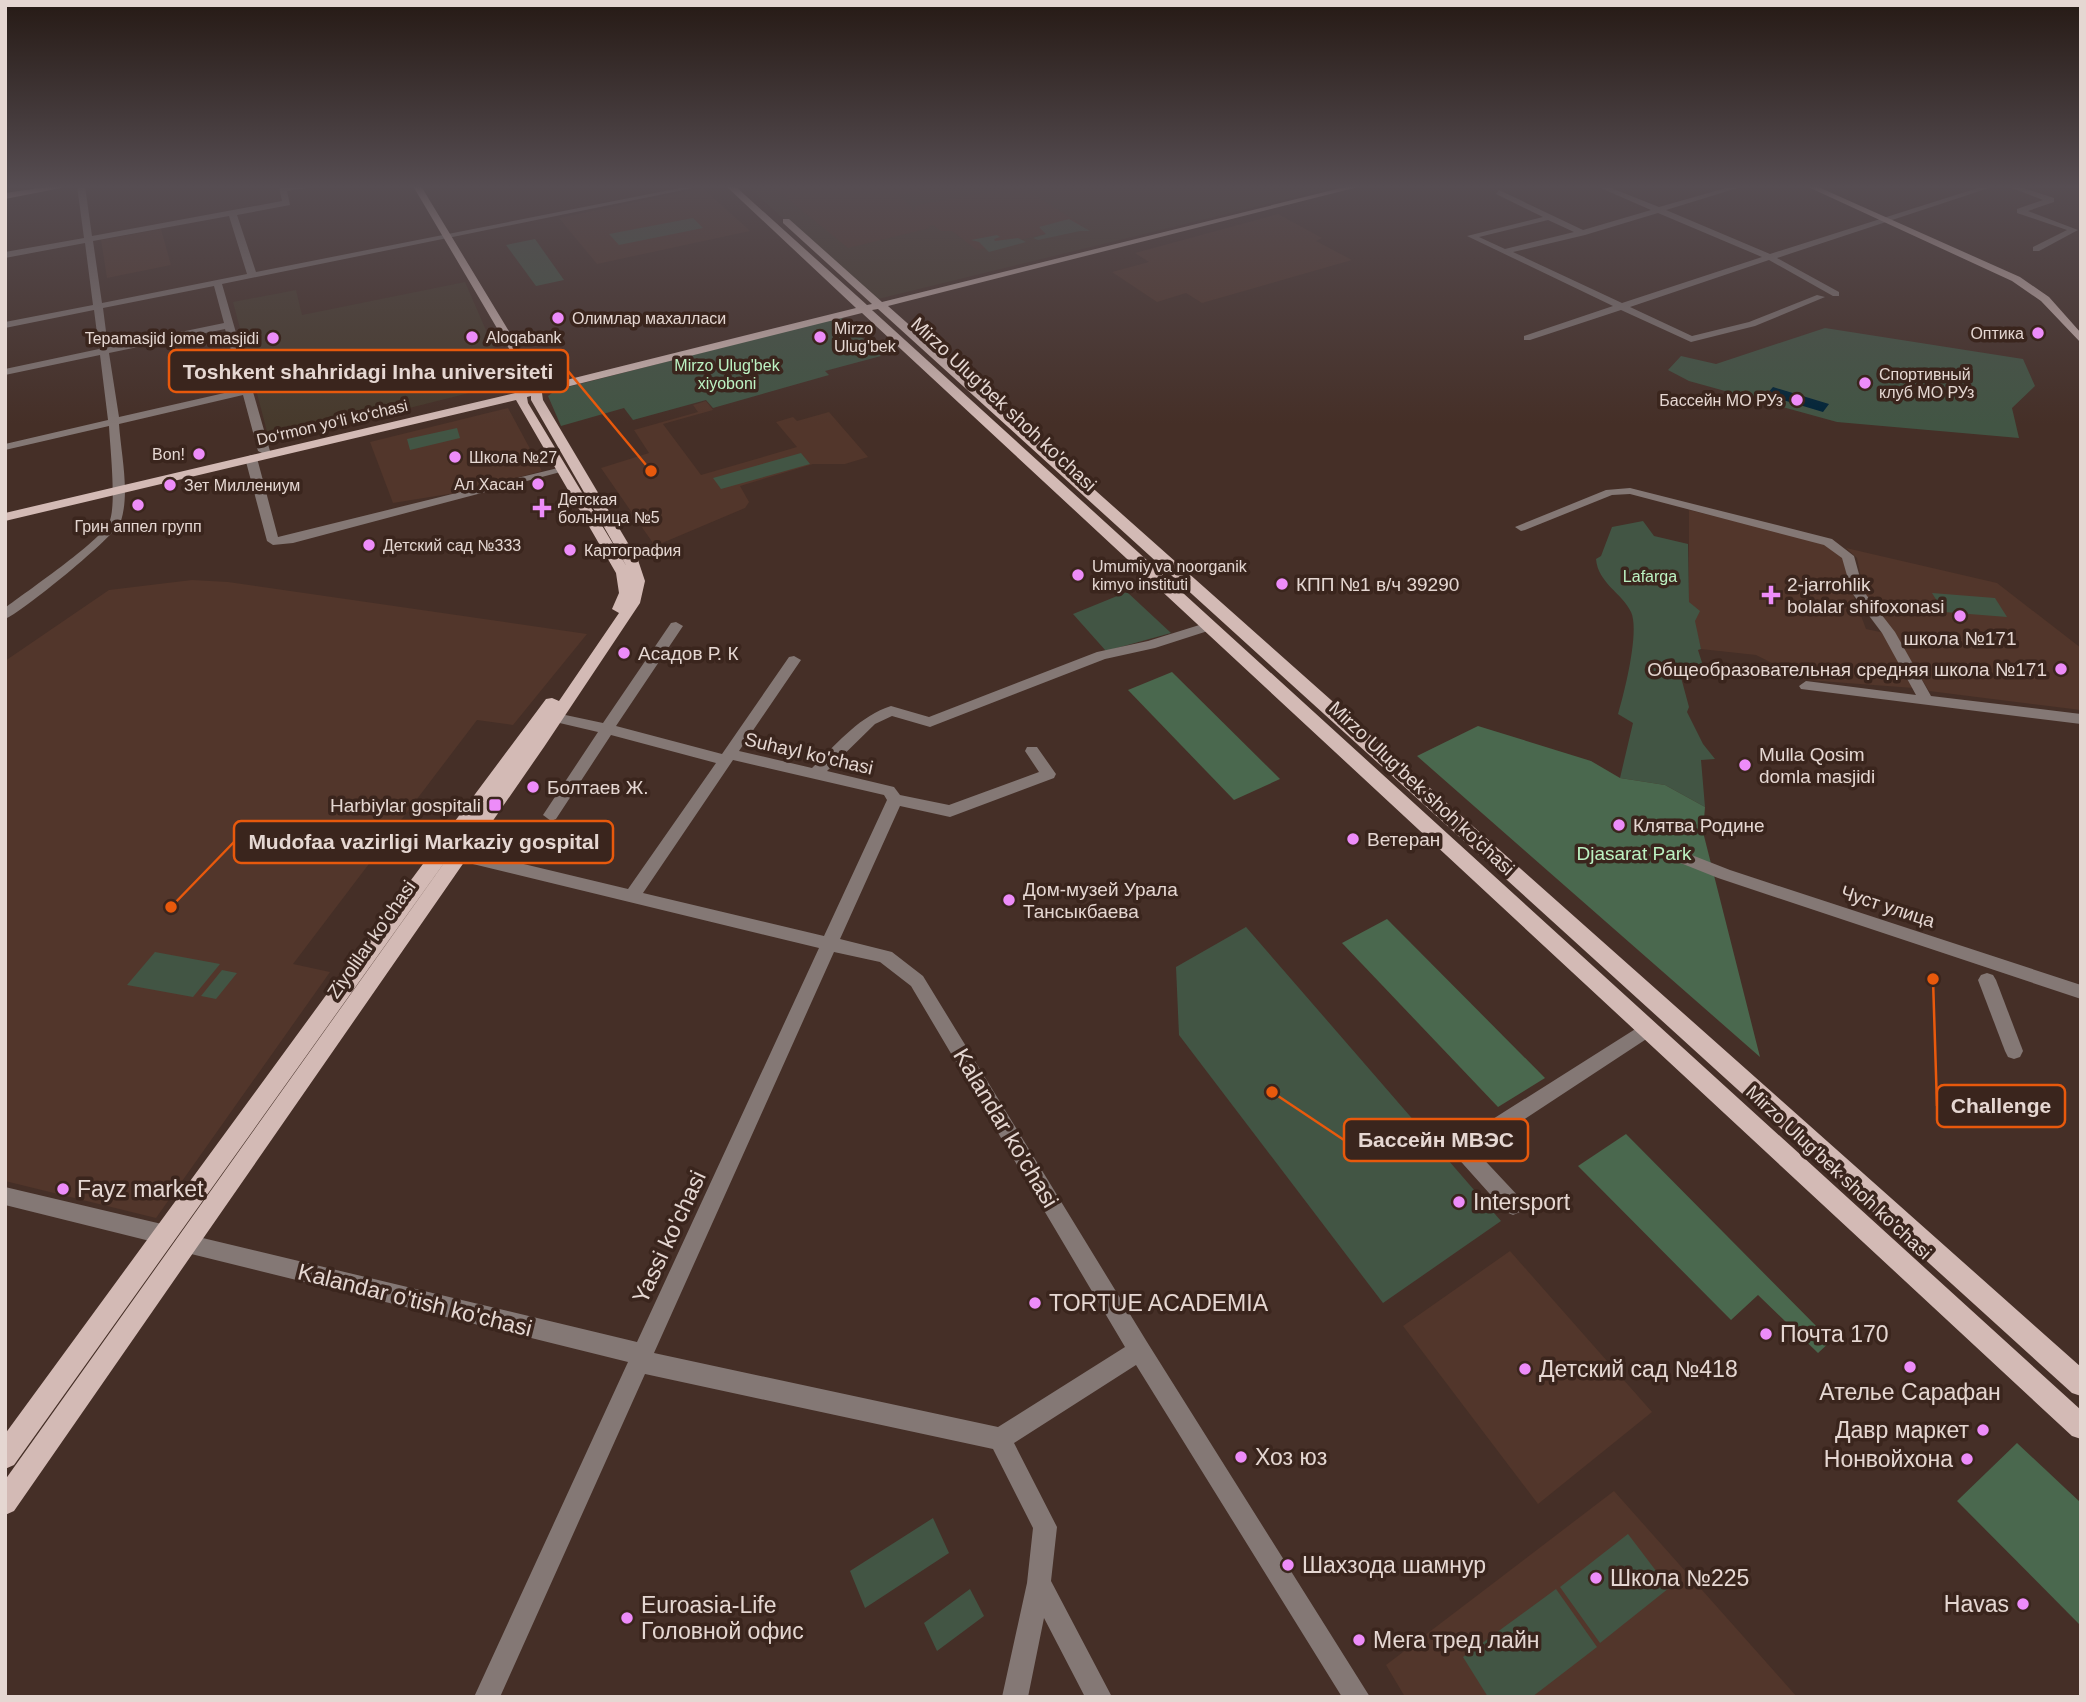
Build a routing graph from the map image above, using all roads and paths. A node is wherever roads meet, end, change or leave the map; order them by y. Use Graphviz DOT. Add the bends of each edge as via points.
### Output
graph roads {
  1 [pos="93,265"];
  2 [pos="248,265"];
  3 [pos="288,265"];
  4 [pos="458,265"];
  5 [pos="460,265"];
  6 [pos="817,265"];
  7 [pos="837,265"];
  8 [pos="1022,265"];
  9 [pos="1035,265"];
  10 [pos="1533,265"];
  11 [pos="1741,265"];
  12 [pos="1784,265"];
  13 [pos="1985,265"];
  14 [pos="251,275"];
  15 [pos="217,282"];
  16 [pos="1836,295"];
  17 [pos="911,296"];
  18 [pos="1820,297"];
  19 [pos="877,302"];
  20 [pos="98,306"];
  21 [pos="861,306"];
  22 [pos="1623,306"];
  23 [pos="896,319"];
  24 [pos="5,325"];
  25 [pos="230,325"];
  26 [pos="2079,333"];
  27 [pos="1527,338"];
  28 [pos="104,352"];
  29 [pos="5,372"];
  30 [pos="536,388"];
  31 [pos="246,391"];
  32 [pos="520,392"];
  33 [pos="114,422"];
  34 [pos="5,447"];
  35 [pos="264,451"];
  36 [pos="251,458"];
  37 [pos="562,470"];
  38 [pos="118,486"];
  39 [pos="5,511"];
  40 [pos="5,517"];
  41 [pos="1521,527"];
  42 [pos="1213,605"];
  43 [pos="8,610"];
  44 [pos="1194,612"];
  45 [pos="676,626"];
  46 [pos="1209,626"];
  47 [pos="794,660"];
  48 [pos="1806,686"];
  49 [pos="1926,700"];
  50 [pos="556,718"];
  51 [pos="2081,719"];
  52 [pos="607,729"];
  53 [pos="531,742"];
  54 [pos="1032,751"];
  55 [pos="727,757"];
  56 [pos="816,773"];
  57 [pos="895,799"];
  58 [pos="551,815"];
  59 [pos="452,852"];
  60 [pos="1684,858"];
  61 [pos="632,896"];
  62 [pos="828,944"];
  63 [pos="1987,980"];
  64 [pos="2081,992"];
  65 [pos="1648,1029"];
  66 [pos="2014,1051"];
  67 [pos="5,1196"];
  68 [pos="1513,1205"];
  69 [pos="176,1239"];
  70 [pos="1139,1350"];
  71 [pos="642,1359"];
  72 [pos="2081,1384"];
  73 [pos="2081,1427"];
  74 [pos="1000,1439"];
  75 [pos="5,1456"];
  76 [pos="5,1502"];
  77 [pos="1039,1583"];
  78 [pos="488,1697"];
  79 [pos="1014,1697"];
  80 [pos="1099,1697"];
  81 [pos="1357,1697"];
  1 -- 20 [label="street"];
  2 -- 14 [label="street"];
  3 -- 14 [label="street"];
  4 -- 32 [label="main road, Ziyolilar ko'chasi" via="511,361"];
  5 -- 30 [label="main road, Ziyolilar ko'chasi"];
  6 -- 21 [label="main road, Mirzo Ulug'bek shoh ko'chasi"];
  7 -- 19 [label="main road, Mirzo Ulug'bek shoh ko'chasi"];
  8 -- 19 [label="main road"];
  9 -- 17 [label="main road, Do‘rmon yo‘li ko‘chasi"];
  10 -- 22 [label="street"];
  11 -- 22 [label="street"];
  12 -- 16 [label="street"];
  13 -- 26 [label="main road" via="2045,299"];
  14 -- 15 [label="street"];
  15 -- 20 [label="street"];
  15 -- 25 [label="street"];
  17 -- 19 [label="main road, Do‘rmon yo‘li ko‘chasi"];
  17 -- 23 [label="main road" via="896,305"];
  18 -- 22 [label="street" via="1752,324 1692,339"];
  19 -- 21 [label="main road, Do‘rmon yo‘li ko‘chasi"];
  19 -- 23 [label="main road, Mirzo Ulug'bek shoh ko'chasi"];
  20 -- 24 [label="street"];
  20 -- 28 [label="street"];
  21 -- 30 [label="main road, Do‘rmon yo‘li ko‘chasi"];
  21 -- 44 [label="main road, Mirzo Ulug'bek shoh ko'chasi"];
  22 -- 27 [label="street"];
  23 -- 42 [label="main road, Mirzo Ulug'bek shoh ko'chasi"];
  25 -- 28 [label="street"];
  25 -- 31 [label="street"];
  28 -- 29 [label="street"];
  28 -- 33 [label="street"];
  30 -- 32 [label="main road, Do‘rmon yo‘li ko‘chasi"];
  30 -- 50 [label="main road, Ziyolilar ko'chasi" via="537,400 631,560 638,581 627,614"];
  31 -- 33 [label="street"];
  31 -- 35 [label="street"];
  32 -- 35 [label="main road, Do‘rmon yo‘li ko‘chasi"];
  32 -- 36 [label="main road, Do‘rmon yo‘li ko‘chasi"];
  32 -- 37 [label="main road, Ziyolilar ko'chasi"];
  33 -- 34 [label="street"];
  33 -- 38 [label="street"];
  35 -- 38 [label="main road, Do‘rmon yo‘li ko‘chasi"];
  36 -- 37 [label="street" via="273,541"];
  36 -- 38 [label="main road, Do‘rmon yo‘li ko‘chasi"];
  37 -- 53 [label="main road, Ziyolilar ko'chasi" via="618,564 626,593 606,631"];
  38 -- 39 [label="main road, Do‘rmon yo‘li ko‘chasi"];
  38 -- 40 [label="main road, Do‘rmon yo‘li ko‘chasi"];
  38 -- 43 [label="street" via="115,523 94,545"];
  41 -- 49 [label="street" via="1611,492 1630,491 1828,542 1848,556 1858,593 1888,632"];
  42 -- 44 [label="main road"];
  42 -- 72 [label="main road, Mirzo Ulug'bek shoh ko'chasi"];
  44 -- 46 [label="main road, Mirzo Ulug'bek shoh ko'chasi"];
  45 -- 52 [label="street"];
  46 -- 56 [label="street" via="1102,655 930,722 891,711 870,720"];
  46 -- 65 [label="main road, Mirzo Ulug'bek shoh ko'chasi"];
  47 -- 55 [label="street, Suhayl ko'chasi"];
  48 -- 49 [label="street"];
  49 -- 51 [label="street"];
  50 -- 52 [label="street, Suhayl ko'chasi"];
  50 -- 53 [label="main road, Ziyolilar ko'chasi"];
  52 -- 55 [label="street, Suhayl ko'chasi"];
  52 -- 58 [label="street"];
  53 -- 59 [label="main road, Ziyolilar ko'chasi"];
  54 -- 57 [label="street, Suhayl ko'chasi" via="1049,774 961,808 942,811"];
  55 -- 56 [label="street, Suhayl ko'chasi"];
  55 -- 61 [label="street, Suhayl ko'chasi"];
  56 -- 57 [label="street, Suhayl ko'chasi" via="889,791"];
  57 -- 62 [label="street, Yassi ko'chasi"];
  59 -- 61 [label="street, Kalandar ko'chasi"];
  59 -- 69 [label="main road, Ziyolilar ko'chasi"];
  60 -- 64 [label="street, Чуст улица"];
  61 -- 62 [label="street, Kalandar ko'chasi"];
  62 -- 70 [label="street, Kalandar ko'chasi" via="886,955 917,981"];
  62 -- 71 [label="street, Yassi ko'chasi"];
  63 -- 66 [label="street"];
  65 -- 68 [label="street" via="1462,1149"];
  65 -- 73 [label="main road, Mirzo Ulug'bek shoh ko'chasi"];
  67 -- 69 [label="street, Kalandar o'tish ko'chasi"];
  69 -- 71 [label="street, Kalandar o'tish ko'chasi"];
  69 -- 75 [label="main road, Ziyolilar ko'chasi"];
  69 -- 76 [label="main road, Ziyolilar ko'chasi"];
  70 -- 74 [label="street"];
  70 -- 81 [label="street, Kalandar ko'chasi"];
  71 -- 74 [label="street, Kalandar o'tish ko'chasi"];
  71 -- 78 [label="street, Yassi ko'chasi"];
  74 -- 77 [label="street" via="1045,1527"];
  77 -- 79 [label="street"];
  77 -- 80 [label="street"];
}
